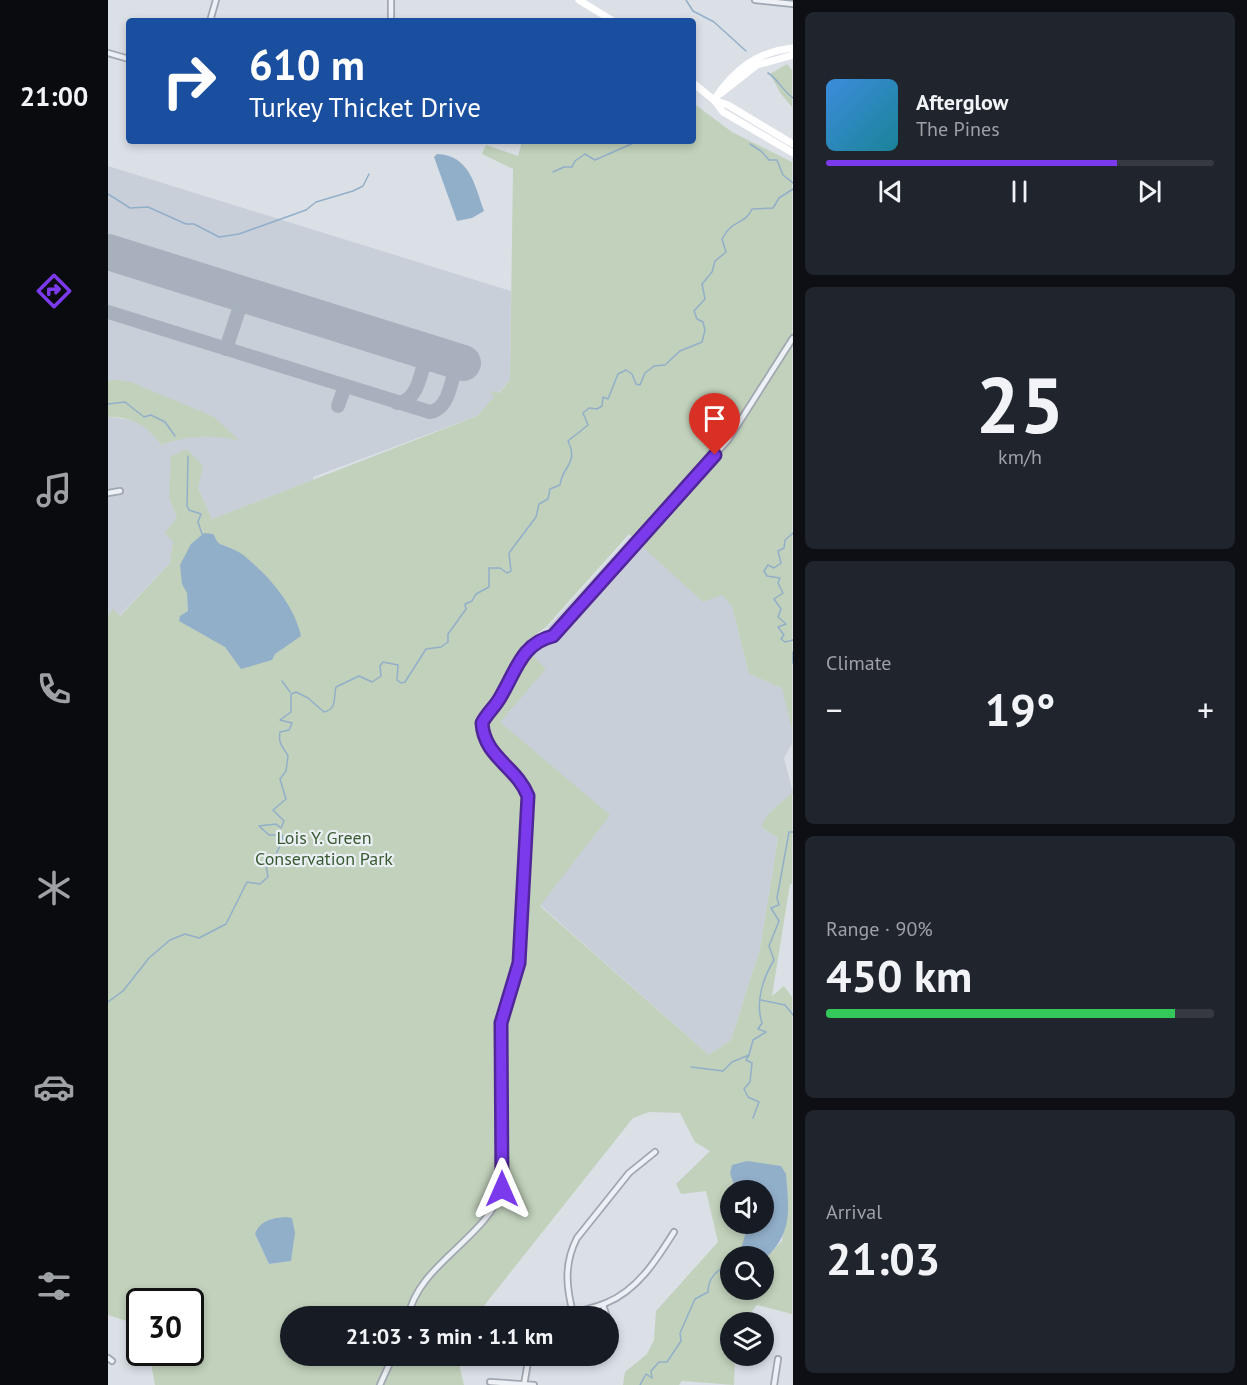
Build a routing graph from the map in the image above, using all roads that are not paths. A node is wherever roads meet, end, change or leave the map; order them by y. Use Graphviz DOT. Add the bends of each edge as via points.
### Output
graph roads {
  1 [pos="216,0"];
  2 [pos="391,0"];
  3 [pos="579,0"];
  4 [pos="755,0"];
  5 [pos="792,4"];
  6 [pos="211,18"];
  7 [pos="391,18"];
  8 [pos="609,18"];
  9 [pos="792,48"];
  10 [pos="108,53"];
  11 [pos="792,55"];
  12 [pos="126,58"];
  13 [pos="696,85"];
  14 [pos="714,100"];
  15 [pos="792,144"];
  16 [pos="792,153"];
  17 [pos="792,338"];
  18 [pos="120,491"];
  19 [pos="108,493"];
  20 [pos="655,1152"];
  21 [pos="674,1232"];
  22 [pos="603,1305"];
  23 [pos="412,1306"];
  24 [pos="572,1306"];
  25 [pos="599,1306"];
  26 [pos="778,1359"];
  27 [pos="389,1366"];
  28 [pos="527,1366"];
  29 [pos="490,1382"];
  30 [pos="524,1384"];
  31 [pos="380,1385"];
  32 [pos="534,1385"];
  33 [pos="774,1385"];
  1 -- 6 [label="street"];
  2 -- 7 [label="street"];
  3 -- 8 [label="main road"];
  4 -- 5 [label="street"];
  9 -- 14 [label="main road" via="752,60 733,74"];
  10 -- 12 [label="street"];
  11 -- 14 [label="main road" via="757,65"];
  13 -- 14 [label="main road"];
  14 -- 15 [label="main road" via="729,105"];
  14 -- 16 [label="main road" via="723,112"];
  17 -- 23 [label="street" via="728,440 553,636 540,639 527,651 482,723 492,753 528,796 519,963 501,1023 502,1189 488,1213 425,1282"];
  18 -- 19 [label="street"];
  20 -- 24 [label="street" via="629,1173 571,1250 567,1281"];
  21 -- 22 [label="street" via="642,1277 627,1292"];
  22 -- 25 [label="street"];
  26 -- 33 [label="street"];
  27 -- 31 [label="street"];
  28 -- 30 [label="street"];
  29 -- 30 [label="street"];
  30 -- 32 [label="street"];
}
